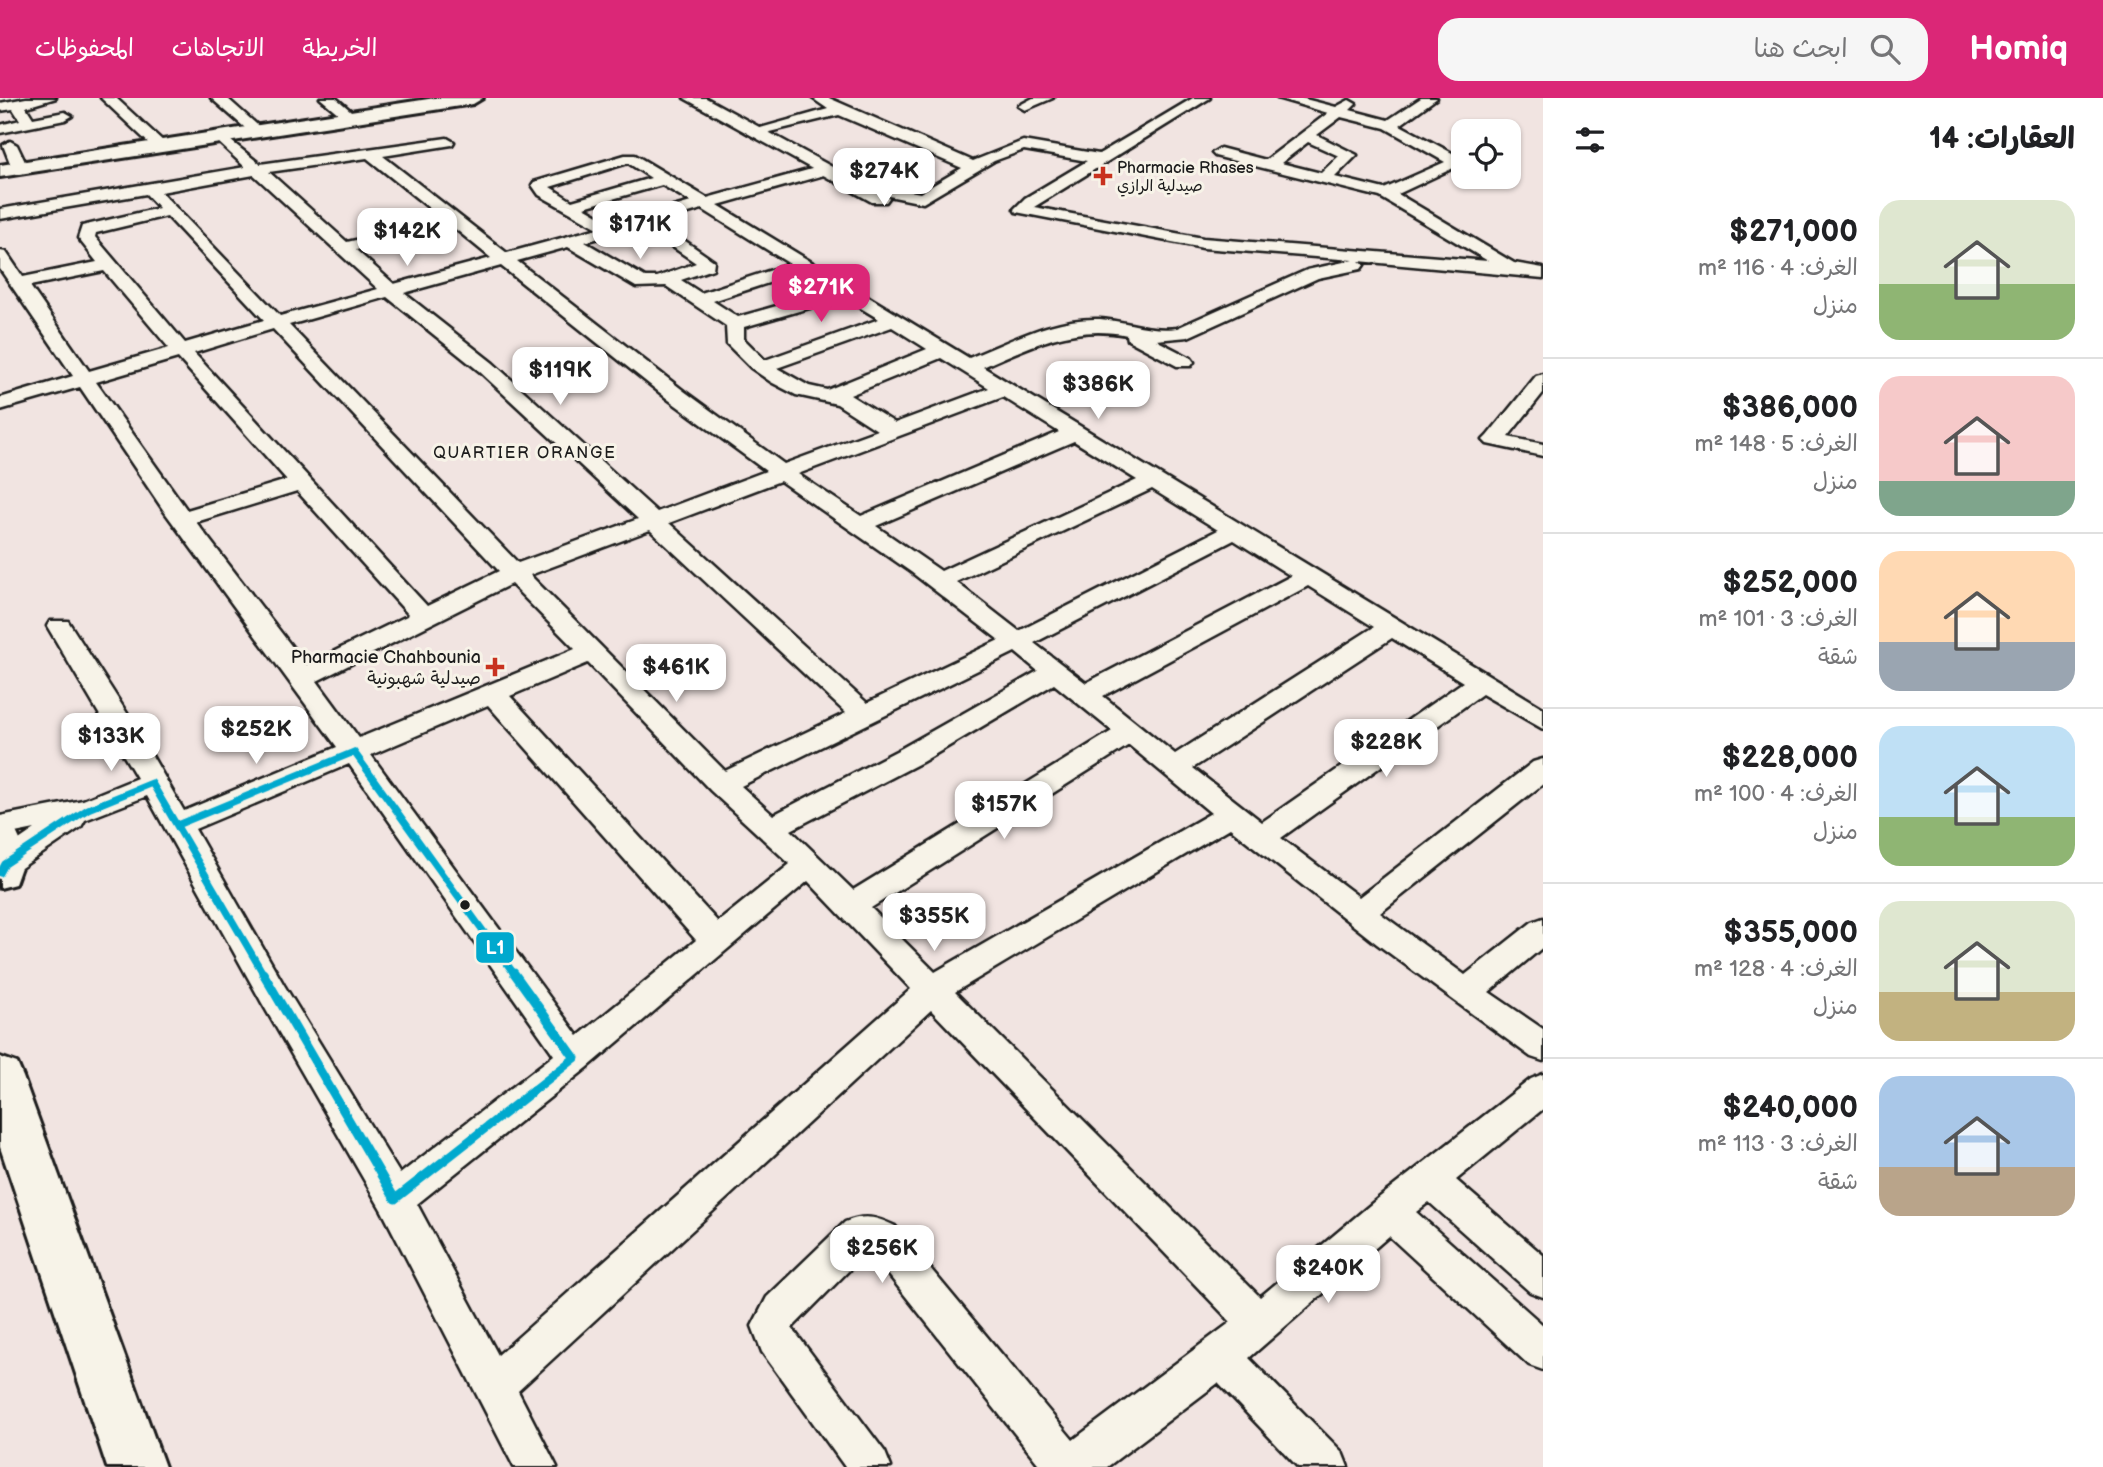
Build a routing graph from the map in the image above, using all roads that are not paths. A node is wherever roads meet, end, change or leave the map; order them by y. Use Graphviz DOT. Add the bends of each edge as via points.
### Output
graph roads {
  1 [pos="50,98"];
  2 [pos="108,98"];
  3 [pos="218,98"];
  4 [pos="327,98"];
  5 [pos="473,98"];
  6 [pos="693,98"];
  7 [pos="819,98"];
  8 [pos="1046,98"];
  9 [pos="1203,98"];
  10 [pos="1285,98"];
  11 [pos="1357,98"];
  12 [pos="1430,98"];
  13 [pos="17,104"];
  14 [pos="1026,106"];
  15 [pos="0,107"];
  16 [pos="840,110"];
  17 [pos="1339,111"];
  18 [pos="65,116"];
  19 [pos="351,117"];
  20 [pos="29,123"];
  21 [pos="1390,125"];
  22 [pos="0,129"];
  23 [pos="257,131"];
  24 [pos="753,132"];
  25 [pos="1307,135"];
  26 [pos="221,137"];
  27 [pos="447,142"];
  28 [pos="11,145"];
  29 [pos="160,146"];
  30 [pos="1220,153"];
  31 [pos="371,154"];
  32 [pos="1101,159"];
  33 [pos="1269,165"];
  34 [pos="974,167"];
  35 [pos="10,169"];
  36 [pos="260,169"];
  37 [pos="825,170"];
  38 [pos="664,179"];
  39 [pos="1324,179"];
  40 [pos="852,184"];
  41 [pos="150,189"];
  42 [pos="1386,194"];
  43 [pos="878,198"];
  44 [pos="706,204"];
  45 [pos="571,206"];
  46 [pos="171,209"];
  47 [pos="0,214"];
  48 [pos="646,221"];
  49 [pos="455,222"];
  50 [pos="614,230"];
  51 [pos="572,242"];
  52 [pos="345,248"];
  53 [pos="0,256"];
  54 [pos="1392,258"];
  55 [pos="504,262"];
  56 [pos="107,265"];
  57 [pos="805,265"];
  58 [pos="1511,268"];
  59 [pos="1543,273"];
  60 [pos="668,279"];
  61 [pos="19,284"];
  62 [pos="847,291"];
  63 [pos="392,292"];
  64 [pos="700,299"];
  65 [pos="1083,309"];
  66 [pos="894,320"];
  67 [pos="278,322"];
  68 [pos="735,324"];
  69 [pos="1118,327"];
  70 [pos="181,350"];
  71 [pos="943,350"];
  72 [pos="1184,362"];
  73 [pos="968,366"];
  74 [pos="761,367"];
  75 [pos="85,378"];
  76 [pos="1543,380"];
  77 [pos="1005,388"];
  78 [pos="830,396"];
  79 [pos="0,404"];
  80 [pos="894,431"];
  81 [pos="1076,432"];
  82 [pos="1543,450"];
  83 [pos="781,472"];
  84 [pos="1153,480"];
  85 [pos="304,482"];
  86 [pos="182,519"];
  87 [pos="653,521"];
  88 [pos="861,524"];
  89 [pos="1236,531"];
  90 [pos="514,573"];
  91 [pos="1309,576"];
  92 [pos="939,581"];
  93 [pos="423,616"];
  94 [pos="59,625"];
  95 [pos="1392,627"];
  96 [pos="1016,642"];
  97 [pos="592,652"];
  98 [pos="1055,673"];
  99 [pos="301,678"];
  100 [pos="1481,682"];
  101 [pos="493,694"];
  102 [pos="1083,696"];
  103 [pos="864,715"];
  104 [pos="1543,720"];
  105 [pos="1130,732"];
  106 [pos="354,752"];
  107 [pos="1174,767"];
  108 [pos="1543,769"];
  109 [pos="152,783"];
  110 [pos="721,784"];
  111 [pos="1233,813"];
  112 [pos="177,825"];
  113 [pos="771,828"];
  114 [pos="1263,836"];
  115 [pos="1,850"];
  116 [pos="808,864"];
  117 [pos="851,906"];
  118 [pos="1360,913"];
  119 [pos="1543,930"];
  120 [pos="716,941"];
  121 [pos="931,990"];
  122 [pos="1465,993"];
  123 [pos="1543,1047"];
  124 [pos="575,1058"];
  125 [pos="0,1077"];
  126 [pos="1543,1089"];
  127 [pos="1431,1181"];
  128 [pos="395,1199"];
  129 [pos="1389,1212"];
  130 [pos="1543,1279"];
  131 [pos="1261,1325"];
  132 [pos="1543,1352"];
  133 [pos="1220,1357"];
  134 [pos="493,1387"];
  135 [pos="136,1467"];
  136 [pos="536,1467"];
  137 [pos="870,1467"];
  138 [pos="1070,1467"];
  139 [pos="1326,1467"];
  1 -- 13 [label="street"];
  2 -- 29 [label="street"];
  3 -- 23 [label="street"];
  4 -- 19 [label="street"];
  5 -- 19 [label="main road"];
  6 -- 24 [label="street"];
  7 -- 16 [label="street"];
  8 -- 14 [label="street"];
  9 -- 32 [label="street"];
  10 -- 17 [label="street"];
  11 -- 17 [label="street"];
  12 -- 21 [label="street"];
  13 -- 15 [label="street"];
  13 -- 20 [label="street"];
  16 -- 24 [label="street"];
  16 -- 34 [label="street"];
  17 -- 21 [label="street"];
  17 -- 25 [label="street"];
  18 -- 20 [label="street"];
  19 -- 23 [label="main road"];
  20 -- 22 [label="street"];
  21 -- 42 [label="street" via="1455,163"];
  23 -- 26 [label="main road"];
  24 -- 37 [label="street"];
  25 -- 33 [label="street"];
  25 -- 39 [label="street" via="1349,155"];
  26 -- 29 [label="main road"];
  26 -- 36 [label="street"];
  27 -- 31 [label="street"];
  28 -- 35 [label="street"];
  29 -- 35 [label="main road"];
  30 -- 33 [label="street"];
  31 -- 36 [label="street"];
  31 -- 49 [label="street"];
  32 -- 34 [label="street" via="1023,145"];
  32 -- 54 [label="street" via="1022,209 1203,243"];
  33 -- 39 [label="street"];
  34 -- 40 [label="street" via="923,198"];
  36 -- 41 [label="street"];
  36 -- 52 [label="street"];
  37 -- 40 [label="street"];
  37 -- 44 [label="street"];
  38 -- 44 [label="street"];
  38 -- 45 [label="street"];
  38 -- 45 [label="street" via="630,158 540,185"];
  39 -- 42 [label="street"];
  40 -- 43 [label="street"];
  41 -- 46 [label="street"];
  41 -- 47 [label="street"];
  42 -- 58 [label="street"];
  44 -- 48 [label="street"];
  44 -- 57 [label="street"];
  45 -- 50 [label="street"];
  46 -- 56 [label="street" via="88,230 86,238"];
  46 -- 67 [label="street"];
  48 -- 50 [label="street"];
  48 -- 60 [label="street" via="707,263"];
  49 -- 52 [label="street"];
  49 -- 55 [label="street"];
  50 -- 51 [label="street"];
  51 -- 55 [label="street"];
  51 -- 60 [label="street" via="642,283"];
  52 -- 63 [label="street"];
  53 -- 61 [label="street"];
  54 -- 58 [label="street"];
  54 -- 69 [label="street" via="1313,274 1181,333"];
  55 -- 63 [label="street"];
  55 -- 83 [label="street"];
  56 -- 61 [label="street"];
  56 -- 70 [label="street"];
  57 -- 62 [label="street"];
  57 -- 64 [label="street"];
  58 -- 59 [label="street"];
  60 -- 64 [label="street"];
  61 -- 75 [label="street"];
  62 -- 66 [label="street"];
  62 -- 68 [label="street"];
  63 -- 67 [label="street"];
  63 -- 87 [label="street" via="486,367"];
  64 -- 68 [label="street"];
  65 -- 69 [label="street"];
  66 -- 71 [label="street"];
  66 -- 74 [label="street"];
  67 -- 70 [label="street"];
  67 -- 90 [label="street"];
  68 -- 74 [label="street" via="734,340"];
  69 -- 72 [label="street"];
  69 -- 73 [label="street" via="1091,324 1057,331"];
  70 -- 75 [label="street"];
  70 -- 85 [label="street"];
  71 -- 73 [label="street"];
  71 -- 78 [label="street"];
  73 -- 77 [label="street"];
  74 -- 78 [label="street" via="803,391"];
  75 -- 79 [label="street"];
  75 -- 86 [label="street"];
  76 -- 82 [label="street" via="1494,440"];
  77 -- 80 [label="street"];
  77 -- 81 [label="street"];
  78 -- 80 [label="street"];
  80 -- 83 [label="street"];
  81 -- 84 [label="street"];
  81 -- 88 [label="street"];
  83 -- 87 [label="street"];
  83 -- 88 [label="street"];
  84 -- 89 [label="street"];
  84 -- 92 [label="street"];
  85 -- 86 [label="street"];
  85 -- 93 [label="street"];
  86 -- 99 [label="street"];
  87 -- 90 [label="street"];
  87 -- 103 [label="street"];
  88 -- 92 [label="street"];
  89 -- 91 [label="street"];
  89 -- 96 [label="street"];
  90 -- 93 [label="street"];
  90 -- 97 [label="street"];
  91 -- 95 [label="street"];
  91 -- 102 [label="street"];
  92 -- 96 [label="street"];
  93 -- 99 [label="street"];
  94 -- 109 [label="street"];
  95 -- 100 [label="street"];
  95 -- 107 [label="street"];
  96 -- 98 [label="street"];
  96 -- 103 [label="street"];
  97 -- 101 [label="street"];
  97 -- 110 [label="street"];
  98 -- 102 [label="street"];
  98 -- 113 [label="street"];
  99 -- 106 [label="street"];
  100 -- 104 [label="street"];
  100 -- 114 [label="street"];
  101 -- 106 [label="street"];
  101 -- 120 [label="street"];
  102 -- 105 [label="street"];
  103 -- 110 [label="street"];
  105 -- 107 [label="street"];
  105 -- 117 [label="street"];
  106 -- 112 [label="street"];
  106 -- 124 [label="street"];
  107 -- 111 [label="street"];
  108 -- 118 [label="street"];
  109 -- 112 [label="street"];
  109 -- 115 [label="street"];
  110 -- 113 [label="street"];
  111 -- 114 [label="street"];
  111 -- 121 [label="street"];
  112 -- 128 [label="street"];
  113 -- 116 [label="street"];
  114 -- 118 [label="street"];
  116 -- 117 [label="street"];
  116 -- 120 [label="street"];
  117 -- 121 [label="street"];
  118 -- 122 [label="street"];
  119 -- 122 [label="street"];
  120 -- 124 [label="street"];
  121 -- 131 [label="street"];
  121 -- 134 [label="street"];
  122 -- 123 [label="street"];
  124 -- 128 [label="street"];
  125 -- 135 [label="main road"];
  126 -- 127 [label="street"];
  127 -- 129 [label="street"];
  127 -- 130 [label="street"];
  128 -- 134 [label="street"];
  129 -- 131 [label="street"];
  129 -- 132 [label="street"];
  131 -- 133 [label="street"];
  133 -- 138 [label="street"];
  133 -- 139 [label="street"];
  134 -- 136 [label="street"];
  137 -- 138 [label="street" via="776,1338 772,1326 781,1310 865,1232 882,1238"];
}
